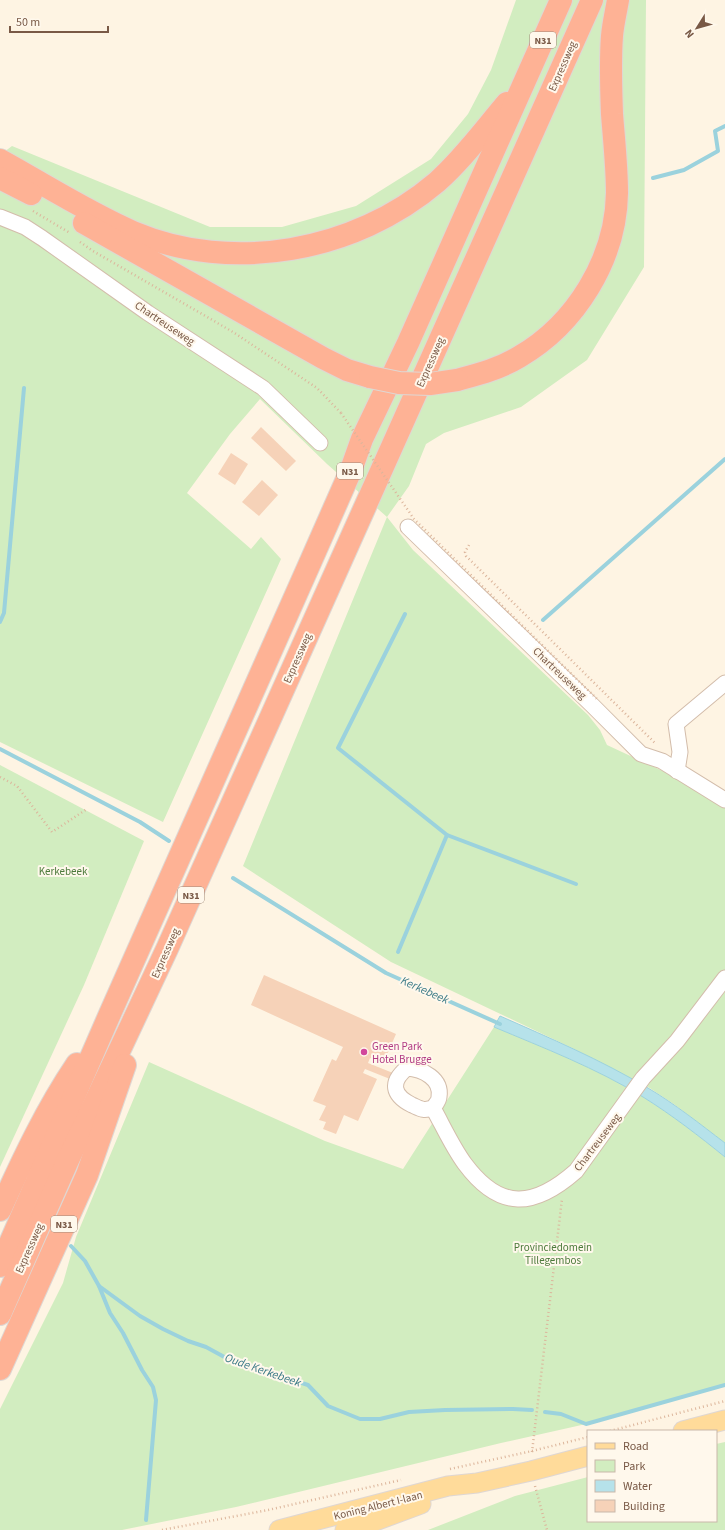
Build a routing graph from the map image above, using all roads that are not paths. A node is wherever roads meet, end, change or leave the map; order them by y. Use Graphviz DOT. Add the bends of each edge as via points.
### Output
graph roads {
  1 [pos="561,0"];
  2 [pos="592,0"];
  3 [pos="618,0"];
  4 [pos="525,80"];
  5 [pos="0,160"];
  6 [pos="0,178"];
  7 [pos="0,217"];
  8 [pos="320,443"];
  9 [pos="408,527"];
  10 [pos="725,683"];
  11 [pos="677,771"];
  12 [pos="725,800"];
  13 [pos="725,978"];
  14 [pos="144,999"];
  15 [pos="109,1016"];
  16 [pos="433,1108"];
  17 [pos="0,1210"];
  18 [pos="0,1266"];
  19 [pos="0,1314"];
  20 [pos="0,1369"];
  21 [pos="725,1420"];
  22 [pos="687,1430"];
  23 [pos="587,1456"];
  24 [pos="477,1483"];
  25 [pos="279,1530"];
  26 [pos="345,1530"];
  1 -- 4 [label="highway, Expressweg / N31"];
  2 -- 14 [label="highway, Expressweg / N31"];
  3 -- 6 [label="highway, bridge" via="612,35 611,72 617,194 605,256 591,284 573,310 547,337 519,357 489,372 430,384 399,383 347,370"];
  4 -- 5 [label="highway" via="456,164 412,202 381,220 347,234 313,245 278,251 244,254 171,245 133,232 100,216"];
  4 -- 15 [label="highway, Expressweg / N31" via="362,439 351,470"];
  7 -- 8 [label="street, Chartreuseweg" via="42,238 148,313 263,388"];
  9 -- 11 [label="street, Chartreuseweg" via="641,754 662,761"];
  10 -- 11 [label="street" via="676,724 680,752"];
  11 -- 12 [label="street, Chartreuseweg"];
  13 -- 16 [label="street, Chartreuseweg" via="677,1041 643,1078 576,1171 548,1191 529,1199 515,1200 480,1182 464,1163"];
  14 -- 19 [label="highway, Expressweg / N31" via="71,1153"];
  14 -- 20 [label="highway, N31" via="121,1077 87,1175"];
  15 -- 17 [label="highway, N31" via="58,1093 26,1152"];
  15 -- 18 [label="highway, Expressweg / N31"];
  21 -- 22 [label="main road"];
  23 -- 24 [label="main road, Koning Albert I-laan"];
  24 -- 25 [label="main road, Koning Albert I-laan" via="448,1486"];
  24 -- 26 [label="main road, Koning Albert I-laan" via="445,1497"];
}
